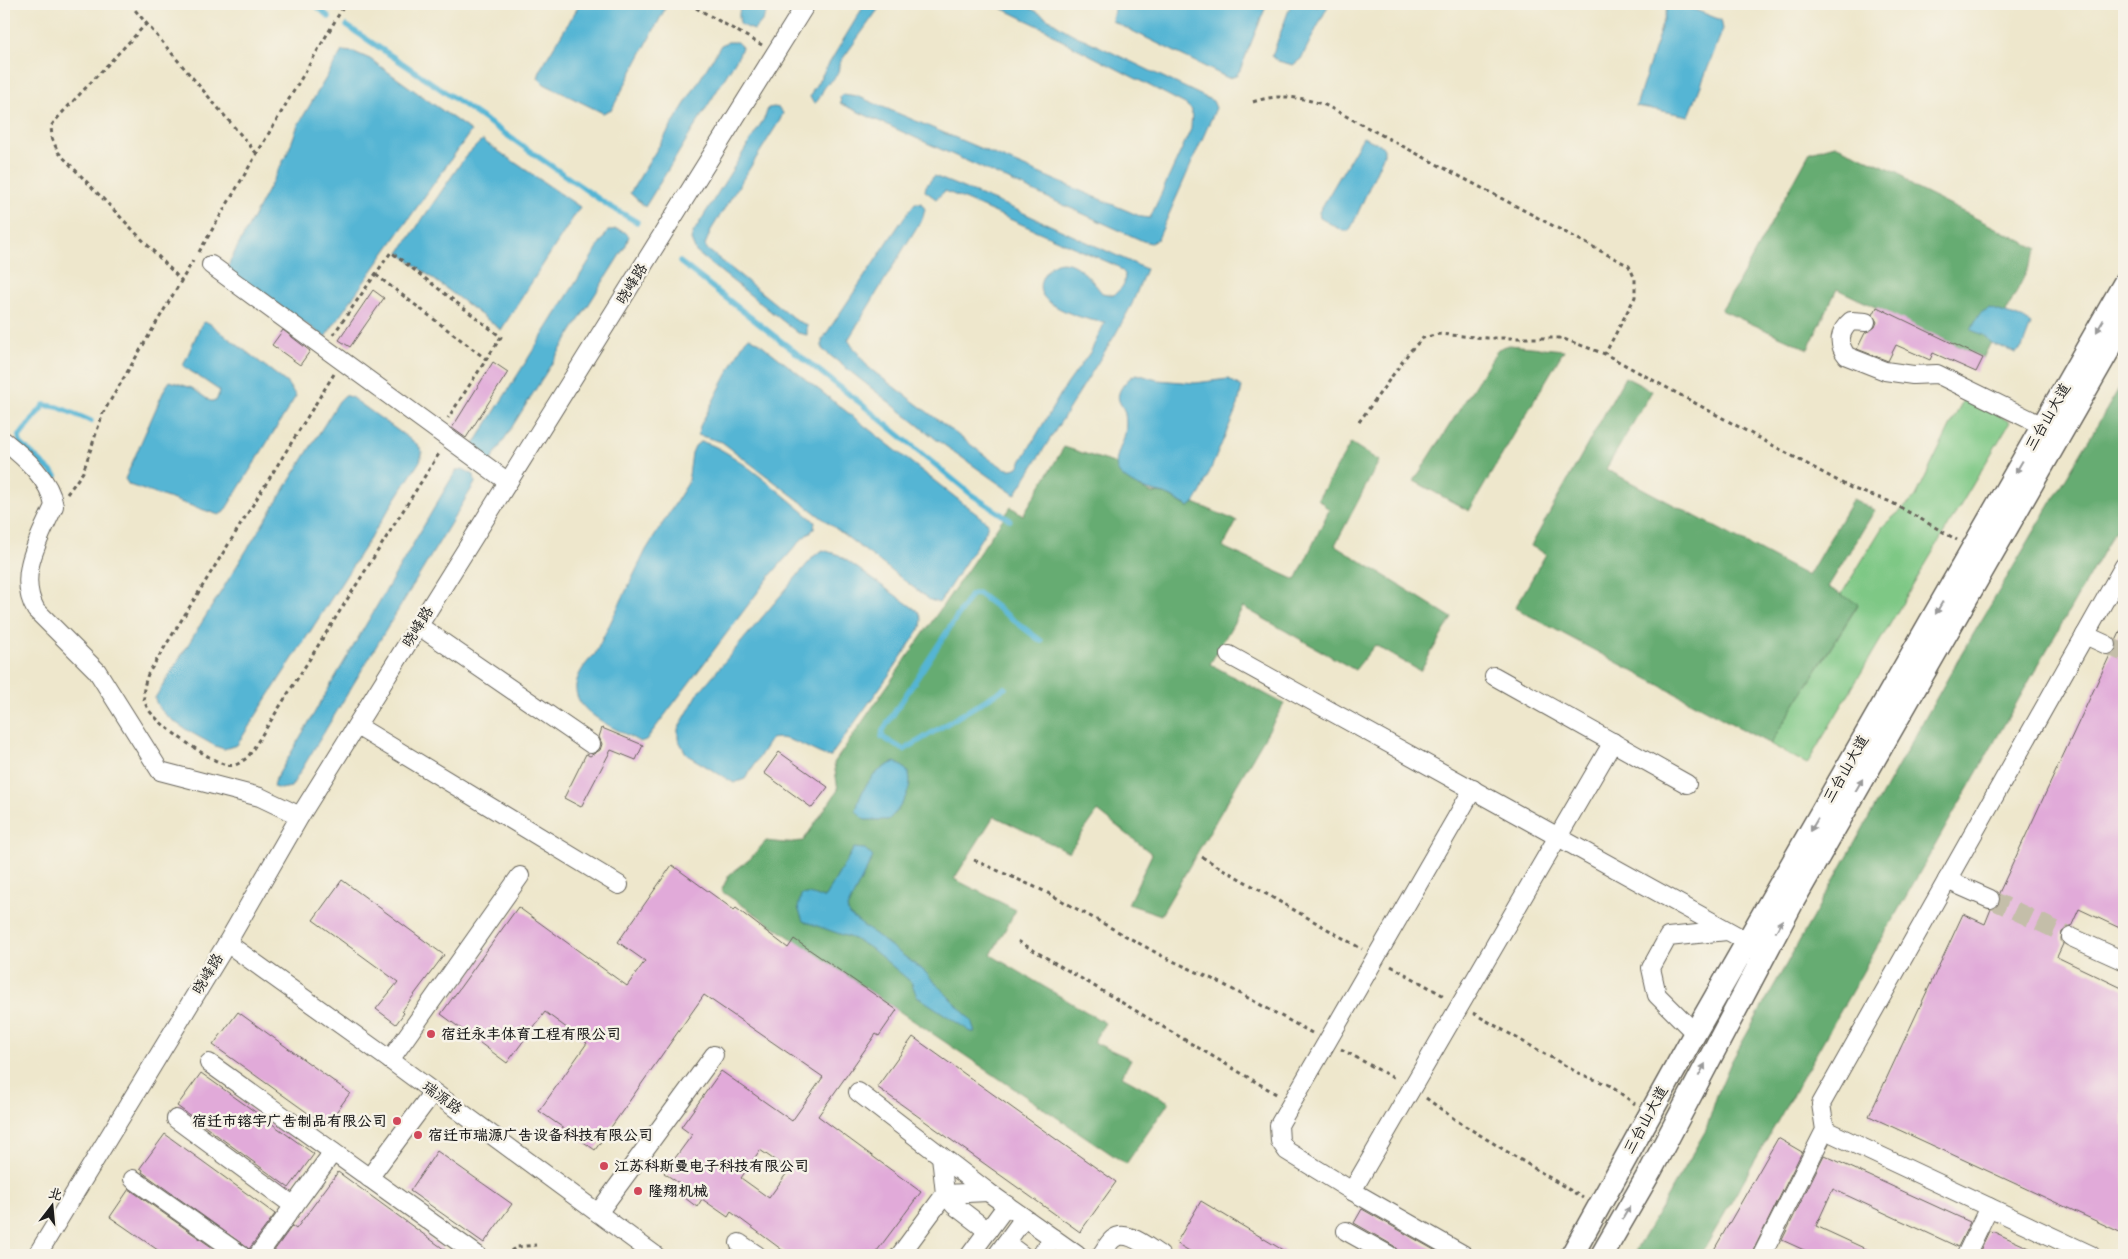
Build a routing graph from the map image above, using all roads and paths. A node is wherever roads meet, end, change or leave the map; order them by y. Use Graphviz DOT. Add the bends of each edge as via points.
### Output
graph roads {
  1 [pos="130,4"];
  2 [pos="689,4"];
  3 [pos="806,4"];
  4 [pos="147,23"];
  5 [pos="776,52"];
  6 [pos="1253,102"];
  7 [pos="257,154"];
  8 [pos="211,265"];
  9 [pos="376,274"];
  10 [pos="182,280"];
  11 [pos="2124,284"];
  12 [pos="1866,322"];
  13 [pos="2124,323"];
  14 [pos="324,348"];
  15 [pos="1605,354"];
  16 [pos="486,359"];
  17 [pos="342,361"];
  18 [pos="1359,422"];
  19 [pos="2043,426"];
  20 [pos="444,435"];
  21 [pos="4,441"];
  22 [pos="508,482"];
  23 [pos="1972,549"];
  24 [pos="2124,566"];
  25 [pos="419,626"];
  26 [pos="2085,636"];
  27 [pos="2107,645"];
  28 [pos="1229,655"];
  29 [pos="1494,676"];
  30 [pos="357,726"];
  31 [pos="1613,742"];
  32 [pos="591,744"];
  33 [pos="1687,784"];
  34 [pos="1473,789"];
  35 [pos="300,816"];
  36 [pos="1559,837"];
  37 [pos="1202,857"];
  38 [pos="974,860"];
  39 [pos="520,876"];
  40 [pos="1947,880"];
  41 [pos="619,885"];
  42 [pos="1990,899"];
  43 [pos="1727,931"];
  44 [pos="2072,937"];
  45 [pos="1018,941"];
  46 [pos="227,943"];
  47 [pos="1756,947"];
  48 [pos="1376,957"];
  49 [pos="2124,961"];
  50 [pos="1460,1006"];
  51 [pos="1695,1033"];
  52 [pos="1327,1042"];
  53 [pos="714,1055"];
  54 [pos="390,1060"];
  55 [pos="209,1063"];
  56 [pos="1412,1088"];
  57 [pos="433,1092"];
  58 [pos="858,1092"];
  59 [pos="1292,1103"];
  60 [pos="1649,1114"];
  61 [pos="176,1119"];
  62 [pos="1825,1130"];
  63 [pos="333,1152"];
  64 [pos="941,1156"];
  65 [pos="369,1178"];
  66 [pos="133,1179"];
  67 [pos="988,1192"];
  68 [pos="1352,1192"];
  69 [pos="945,1194"];
  70 [pos="1007,1205"];
  71 [pos="294,1206"];
  72 [pos="1989,1207"];
  73 [pos="1599,1208"];
  74 [pos="598,1213"];
  75 [pos="1024,1218"];
  76 [pos="988,1231"];
  77 [pos="1346,1231"];
  78 [pos="740,1243"];
  79 [pos="536,1245"];
  80 [pos="1001,1249"];
  81 [pos="1065,1249"];
  82 [pos="1768,1253"];
  83 [pos="37,1255"];
  84 [pos="240,1255"];
  85 [pos="258,1255"];
  86 [pos="477,1255"];
  87 [pos="504,1255"];
  88 [pos="655,1255"];
  89 [pos="757,1255"];
  90 [pos="900,1255"];
  91 [pos="970,1255"];
  92 [pos="1022,1255"];
  93 [pos="1041,1255"];
  94 [pos="1101,1255"];
  95 [pos="1160,1255"];
  96 [pos="1389,1255"];
  97 [pos="1464,1255"];
  98 [pos="1572,1255"];
  99 [pos="1602,1255"];
  100 [pos="1966,1255"];
  101 [pos="2091,1255"];
  1 -- 4 [label="path"];
  2 -- 5 [label="path"];
  3 -- 5 [label="street, 晓峰路"];
  4 -- 7 [label="path"];
  4 -- 10 [label="path" via="51,126 52,138 58,152"];
  5 -- 22 [label="street, 晓峰路"];
  6 -- 15 [label="path" via="1287,96 1326,105 1629,266 1635,279 1636,297"];
  8 -- 14 [label="street"];
  9 -- 14 [label="path"];
  9 -- 16 [label="path"];
  9 -- 16 [label="path" via="392,252 501,337"];
  11 -- 19 [label="main road, 三台山大道, one-way"];
  12 -- 19 [label="street" via="1851,321 1842,331 1840,343 1847,356 1885,372 1937,374"];
  47 -- 13 [label="main road, 三台山大道, one-way"];
  14 -- 17 [label="street"];
  15 -- 18 [label="path" via="1561,338 1439,334 1423,338"];
  15 -- 23 [label="path" via="1851,488 1891,502"];
  16 -- 20 [label="path"];
  17 -- 20 [label="street"];
  17 -- 20 [label="path" via="148,674 143,690 146,706 154,719 212,758 228,765 238,764 248,757"];
  19 -- 23 [label="main road, 三台山大道, one-way"];
  20 -- 22 [label="street"];
  21 -- 35 [label="street" via="46,484 54,506 28,569 29,598 36,610 97,671 154,764 166,774 260,797"];
  22 -- 25 [label="street, 晓峰路"];
  23 -- 47 [label="main road, 三台山大道, one-way"];
  24 -- 26 [label="street"];
  25 -- 30 [label="street, 晓峰路"];
  25 -- 32 [label="street"];
  26 -- 27 [label="street"];
  26 -- 40 [label="street"];
  28 -- 34 [label="street"];
  29 -- 31 [label="street"];
  30 -- 35 [label="street, 晓峰路"];
  30 -- 41 [label="street"];
  31 -- 33 [label="street"];
  31 -- 36 [label="street"];
  34 -- 36 [label="street"];
  34 -- 48 [label="street"];
  35 -- 46 [label="street, 晓峰路"];
  36 -- 43 [label="street"];
  36 -- 50 [label="street"];
  37 -- 48 [label="path"];
  38 -- 52 [label="path" via="1046,892"];
  39 -- 54 [label="street"];
  40 -- 42 [label="street"];
  40 -- 62 [label="street" via="1821,1104"];
  43 -- 47 [label="street"];
  43 -- 51 [label="street" via="1668,937 1651,968 1657,995"];
  44 -- 49 [label="street"];
  45 -- 59 [label="path"];
  46 -- 54 [label="street, 瑞源路"];
  46 -- 83 [label="street, 晓峰路"];
  47 -- 51 [label="main road, 三台山大道"];
  99 -- 47 [label="main road, 三台山大道, one-way" via="1651,1170"];
  48 -- 50 [label="path"];
  48 -- 52 [label="street"];
  50 -- 56 [label="street"];
  50 -- 60 [label="path" via="1580,1074 1609,1085"];
  51 -- 60 [label="main road, 三台山大道"];
  52 -- 56 [label="path"];
  52 -- 59 [label="street"];
  53 -- 74 [label="street"];
  54 -- 57 [label="street, 瑞源路"];
  55 -- 63 [label="street"];
  56 -- 68 [label="street"];
  56 -- 73 [label="path" via="1457,1121"];
  57 -- 65 [label="street"];
  57 -- 74 [label="street, 瑞源路"];
  58 -- 64 [label="street"];
  59 -- 68 [label="street" via="1279,1126 1280,1141 1287,1151"];
  60 -- 73 [label="main road, 三台山大道"];
  61 -- 71 [label="street"];
  62 -- 72 [label="street"];
  62 -- 82 [label="street"];
  63 -- 65 [label="street"];
  63 -- 71 [label="street"];
  64 -- 67 [label="street"];
  64 -- 69 [label="street"];
  65 -- 86 [label="street"];
  66 -- 84 [label="street"];
  67 -- 69 [label="street"];
  67 -- 70 [label="street"];
  68 -- 97 [label="street"];
  69 -- 76 [label="street" via="954,1206"];
  69 -- 90 [label="street"];
  70 -- 75 [label="street"];
  70 -- 76 [label="street"];
  71 -- 85 [label="street"];
  72 -- 100 [label="street"];
  72 -- 101 [label="street"];
  73 -- 98 [label="main road, 三台山大道"];
  74 -- 88 [label="street, 瑞源路"];
  75 -- 80 [label="street"];
  75 -- 81 [label="street"];
  76 -- 91 [label="street"];
  77 -- 96 [label="street"];
  78 -- 89 [label="street"];
  79 -- 87 [label="path" via="518,1247"];
  80 -- 92 [label="street"];
  81 -- 93 [label="street"];
  94 -- 95 [label="street" via="1114,1238 1124,1236"];
}
